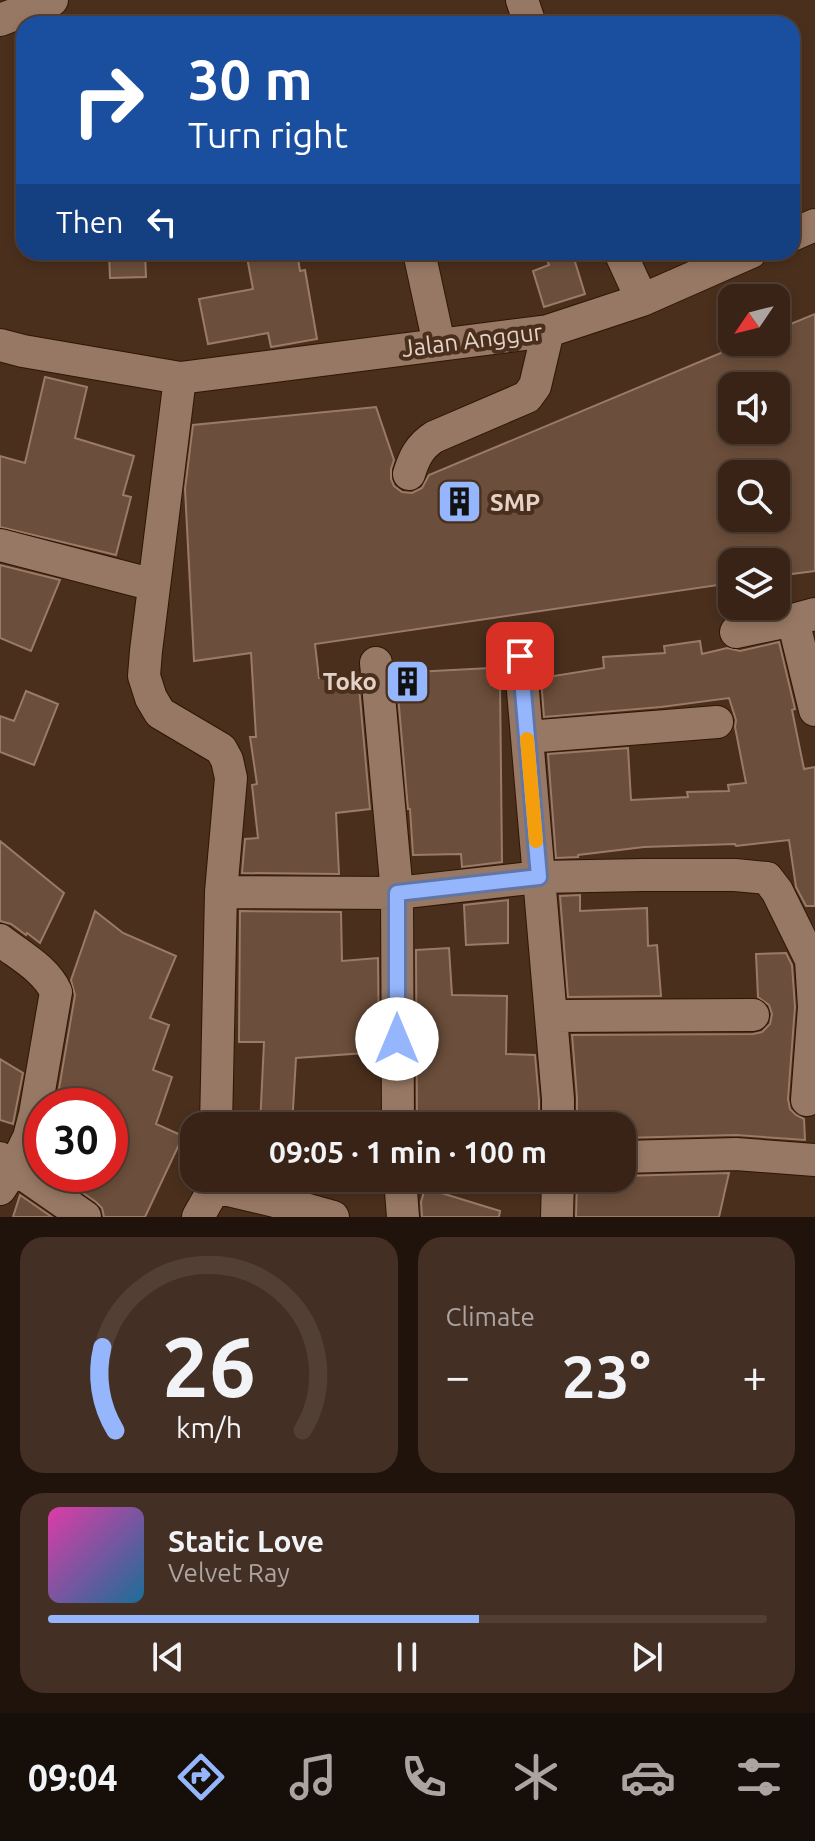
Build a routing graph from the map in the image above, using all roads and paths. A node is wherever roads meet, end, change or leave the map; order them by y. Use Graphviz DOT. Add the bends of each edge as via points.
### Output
graph roads {
  1 [pos="52,0"];
  2 [pos="0,20"];
  3 [pos="421,260"];
  4 [pos="624,260"];
  5 [pos="733,260"];
  6 [pos="642,300"];
  7 [pos="548,331"];
  8 [pos="439,344"];
  9 [pos="0,345"];
  10 [pos="180,378"];
  11 [pos="409,474"];
  12 [pos="0,545"];
  13 [pos="154,585"];
  14 [pos="804,617"];
  15 [pos="736,632"];
  16 [pos="520,656"];
  17 [pos="376,663"];
  18 [pos="815,710"];
  19 [pos="717,722"];
  20 [pos="527,737"];
  21 [pos="539,877"];
  22 [pos="221,892"];
  23 [pos="397,893"];
  24 [pos="0,940"];
  25 [pos="753,1015"];
  26 [pos="551,1016"];
  27 [pos="807,1100"];
  28 [pos="216,1112"];
  29 [pos="398,1112"];
  30 [pos="558,1112"];
  31 [pos="636,1157"];
  32 [pos="815,1160"];
  33 [pos="5,1171"];
  34 [pos="210,1192"];
  35 [pos="245,1192"];
  36 [pos="401,1192"];
  37 [pos="558,1192"];
  38 [pos="85,1217"];
  39 [pos="198,1217"];
  40 [pos="333,1217"];
  41 [pos="403,1217"];
  42 [pos="557,1217"];
  1 -- 2 [label="street"];
  3 -- 8 [label="street"];
  4 -- 6 [label="street"];
  5 -- 6 [label="street, Jalan Anggur"];
  6 -- 7 [label="street, Jalan Anggur"];
  7 -- 8 [label="street, Jalan Anggur"];
  7 -- 11 [label="street" via="535,386 527,397 434,437 416,454"];
  8 -- 10 [label="street, Jalan Anggur"];
  9 -- 10 [label="street, Jalan Anggur"];
  10 -- 13 [label="street"];
  12 -- 13 [label="street"];
  13 -- 22 [label="street" via="144,676 151,698 160,713 221,749 231,778"];
  14 -- 15 [label="street"];
  14 -- 18 [label="street"];
  16 -- 20 [label="street"];
  17 -- 23 [label="street"];
  19 -- 20 [label="street"];
  20 -- 21 [label="street"];
  21 -- 23 [label="street"];
  21 -- 26 [label="street"];
  21 -- 27 [label="street" via="767,878 811,960 814,1007"];
  22 -- 23 [label="street"];
  22 -- 28 [label="street"];
  23 -- 29 [label="street"];
  24 -- 33 [label="street" via="45,975 56,992 29,1137"];
  25 -- 26 [label="street"];
  26 -- 30 [label="street"];
  31 -- 32 [label="street" via="736,1154"];
  33 -- 38 [label="street"];
  34 -- 39 [label="street"];
  35 -- 40 [label="street"];
  36 -- 41 [label="street"];
  37 -- 42 [label="street"];
}
